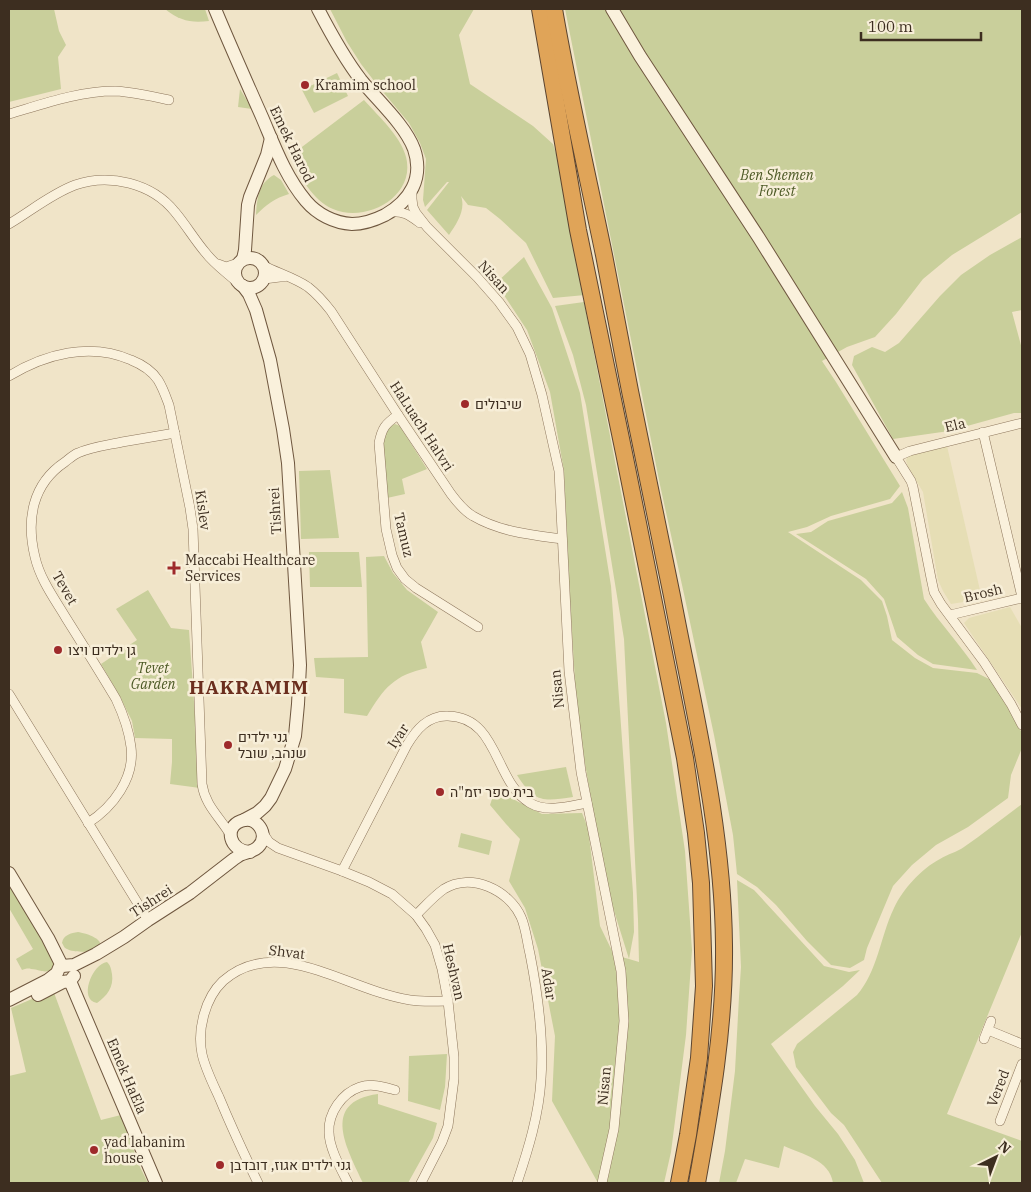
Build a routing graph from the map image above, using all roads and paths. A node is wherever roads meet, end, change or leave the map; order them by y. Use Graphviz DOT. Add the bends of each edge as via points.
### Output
graph roads {
  1 [pos="214,9"];
  2 [pos="318,9"];
  3 [pos="540,9"];
  4 [pos="554,9"];
  5 [pos="612,9"];
  6 [pos="169,100"];
  7 [pos="9,114"];
  8 [pos="271,138"];
  9 [pos="287,172"];
  10 [pos="258,177"];
  11 [pos="412,189"];
  12 [pos="390,212"];
  13 [pos="9,224"];
  14 [pos="427,227"];
  15 [pos="246,231"];
  16 [pos="240,261"];
  17 [pos="214,262"];
  18 [pos="262,264"];
  19 [pos="292,279"];
  20 [pos="263,281"];
  21 [pos="240,285"];
  22 [pos="256,310"];
  23 [pos="9,376"];
  24 [pos="398,415"];
  25 [pos="1022,423"];
  26 [pos="983,432"];
  27 [pos="175,433"];
  28 [pos="896,457"];
  29 [pos="562,539"];
  30 [pos="1022,597"];
  31 [pos="950,615"];
  32 [pos="478,627"];
  33 [pos="9,694"];
  34 [pos="1022,725"];
  35 [pos="271,798"];
  36 [pos="587,803"];
  37 [pos="212,809"];
  38 [pos="241,821"];
  39 [pos="88,823"];
  40 [pos="262,832"];
  41 [pos="232,839"];
  42 [pos="282,850"];
  43 [pos="251,852"];
  44 [pos="221,869"];
  45 [pos="342,871"];
  46 [pos="9,873"];
  47 [pos="416,915"];
  48 [pos="148,920"];
  49 [pos="66,974"];
  50 [pos="9,1000"];
  51 [pos="448,1001"];
  52 [pos="9,1008"];
  53 [pos="984,1039"];
  54 [pos="1022,1044"];
  55 [pos="1022,1064"];
  56 [pos="395,1090"];
  57 [pos="1000,1122"];
  58 [pos="701,1160"];
  59 [pos="156,1183"];
  60 [pos="258,1183"];
  61 [pos="348,1183"];
  62 [pos="421,1183"];
  63 [pos="517,1183"];
  64 [pos="602,1183"];
  65 [pos="679,1183"];
  66 [pos="697,1183"];
  67 [pos="702,1183"];
  1 -- 8 [label="street, Emek Harod"];
  2 -- 11 [label="street, Emek Harod" via="348,63 408,137 417,161 417,176"];
  3 -- 65 [label="highway" via="578,230 676,711 696,833 704,986 699,1058"];
  4 -- 58 [label="highway" via="712,806 723,910 723,985 719,1044"];
  5 -- 28 [label="street"];
  6 -- 7 [label="street" via="132,92 98,92 62,98"];
  8 -- 9 [label="street, Emek Harod"];
  8 -- 10 [label="street"];
  9 -- 10 [label="street" via="277,168"];
  9 -- 12 [label="street, Emek Harod" via="307,202 327,218 351,224"];
  10 -- 15 [label="street" via="248,205"];
  11 -- 12 [label="street, Emek Harod" via="400,206"];
  11 -- 14 [label="street, Nisan" via="413,207"];
  12 -- 14 [label="street, Nisan" via="405,213"];
  13 -- 17 [label="street" via="76,185 93,181 126,182 141,186 166,202"];
  14 -- 29 [label="street, Nisan" via="499,302 517,327 530,354 559,471"];
  15 -- 16 [label="street" via="245,250"];
  15 -- 18 [label="street"];
  16 -- 17 [label="street" via="226,267"];
  16 -- 18 [label="street" via="251,258"];
  16 -- 21 [label="street" via="235,273"];
  17 -- 21 [label="street"];
  18 -- 19 [label="street, HaLuach HaIvri"];
  18 -- 20 [label="street" via="266,271"];
  19 -- 20 [label="street, HaLuach HaIvri" via="280,276"];
  19 -- 24 [label="street, HaLuach HaIvri" via="321,298"];
  20 -- 21 [label="street" via="252,288"];
  20 -- 22 [label="street, Tishrei"];
  21 -- 22 [label="street, Tishrei" via="249,294"];
  22 -- 35 [label="street, Tishrei" via="270,360 288,463 300,666 295,736 285,769"];
  23 -- 27 [label="street, Kislev" via="35,362 74,351 122,356 137,362 158,379 170,405"];
  24 -- 29 [label="street, HaLuach HaIvri" via="451,494 472,516 509,531"];
  24 -- 32 [label="street, Tamuz" via="384,427 379,443 386,529 392,555 405,579"];
  25 -- 26 [label="street, Ela"];
  26 -- 28 [label="street, Ela" via="910,450"];
  26 -- 30 [label="street"];
  27 -- 37 [label="street, Kislev" via="192,529 201,776 203,790"];
  27 -- 39 [label="street, Tevet" via="106,445 76,454 44,481 33,505 32,539 41,574 116,699 126,723 131,748 122,788 106,809"];
  28 -- 31 [label="street" via="913,487 934,592"];
  29 -- 36 [label="street, Nisan" via="569,671"];
  30 -- 31 [label="street, Brosh"];
  31 -- 34 [label="street" via="989,670"];
  33 -- 39 [label="street"];
  35 -- 38 [label="street, Tishrei" via="257,813"];
  35 -- 40 [label="street, Tishrei"];
  36 -- 45 [label="street, Iyar" via="556,808 532,805 516,791 475,724 442,715 423,724 414,734"];
  36 -- 64 [label="street, Nisan" via="621,971 624,1021 614,1129"];
  37 -- 38 [label="street" via="225,819"];
  37 -- 41 [label="street, Kislev"];
  38 -- 40 [label="street" via="255,822"];
  38 -- 41 [label="street" via="234,826"];
  39 -- 48 [label="street"];
  40 -- 42 [label="street, Heshvan" via="272,846"];
  40 -- 43 [label="street" via="262,842"];
  41 -- 43 [label="street" via="238,850"];
  41 -- 44 [label="street, Tishrei" via="231,851"];
  42 -- 43 [label="street, Heshvan" via="266,848"];
  42 -- 45 [label="street, Heshvan"];
  43 -- 44 [label="street, Tishrei" via="240,855"];
  44 -- 48 [label="street, Tishrei"];
  45 -- 47 [label="street, Heshvan" via="392,894"];
  46 -- 49 [label="street, Emek HaEla"];
  47 -- 51 [label="street, Heshvan" via="435,945"];
  47 -- 63 [label="street, Adar" via="446,888 459,883 473,883 502,893 513,903 521,918 540,1014 541,1078 530,1138"];
  48 -- 49 [label="street, Tishrei"];
  49 -- 50 [label="street, Tishrei"];
  49 -- 52 [label="street, Tishrei" via="30,1000"];
  49 -- 59 [label="street, Emek HaEla"];
  51 -- 60 [label="street, Shvat" via="408,1000 287,963 244,966 218,986 205,1009 202,1054"];
  51 -- 62 [label="street, Heshvan" via="454,1057 449,1118 442,1142"];
  53 -- 54 [label="street" via="989,1025"];
  55 -- 57 [label="street, Vered"];
  56 -- 61 [label="street" via="375,1085 360,1087 334,1109 329,1133 335,1156"];
  58 -- 66 [label="highway"];
  58 -- 67 [label="highway"];
}
